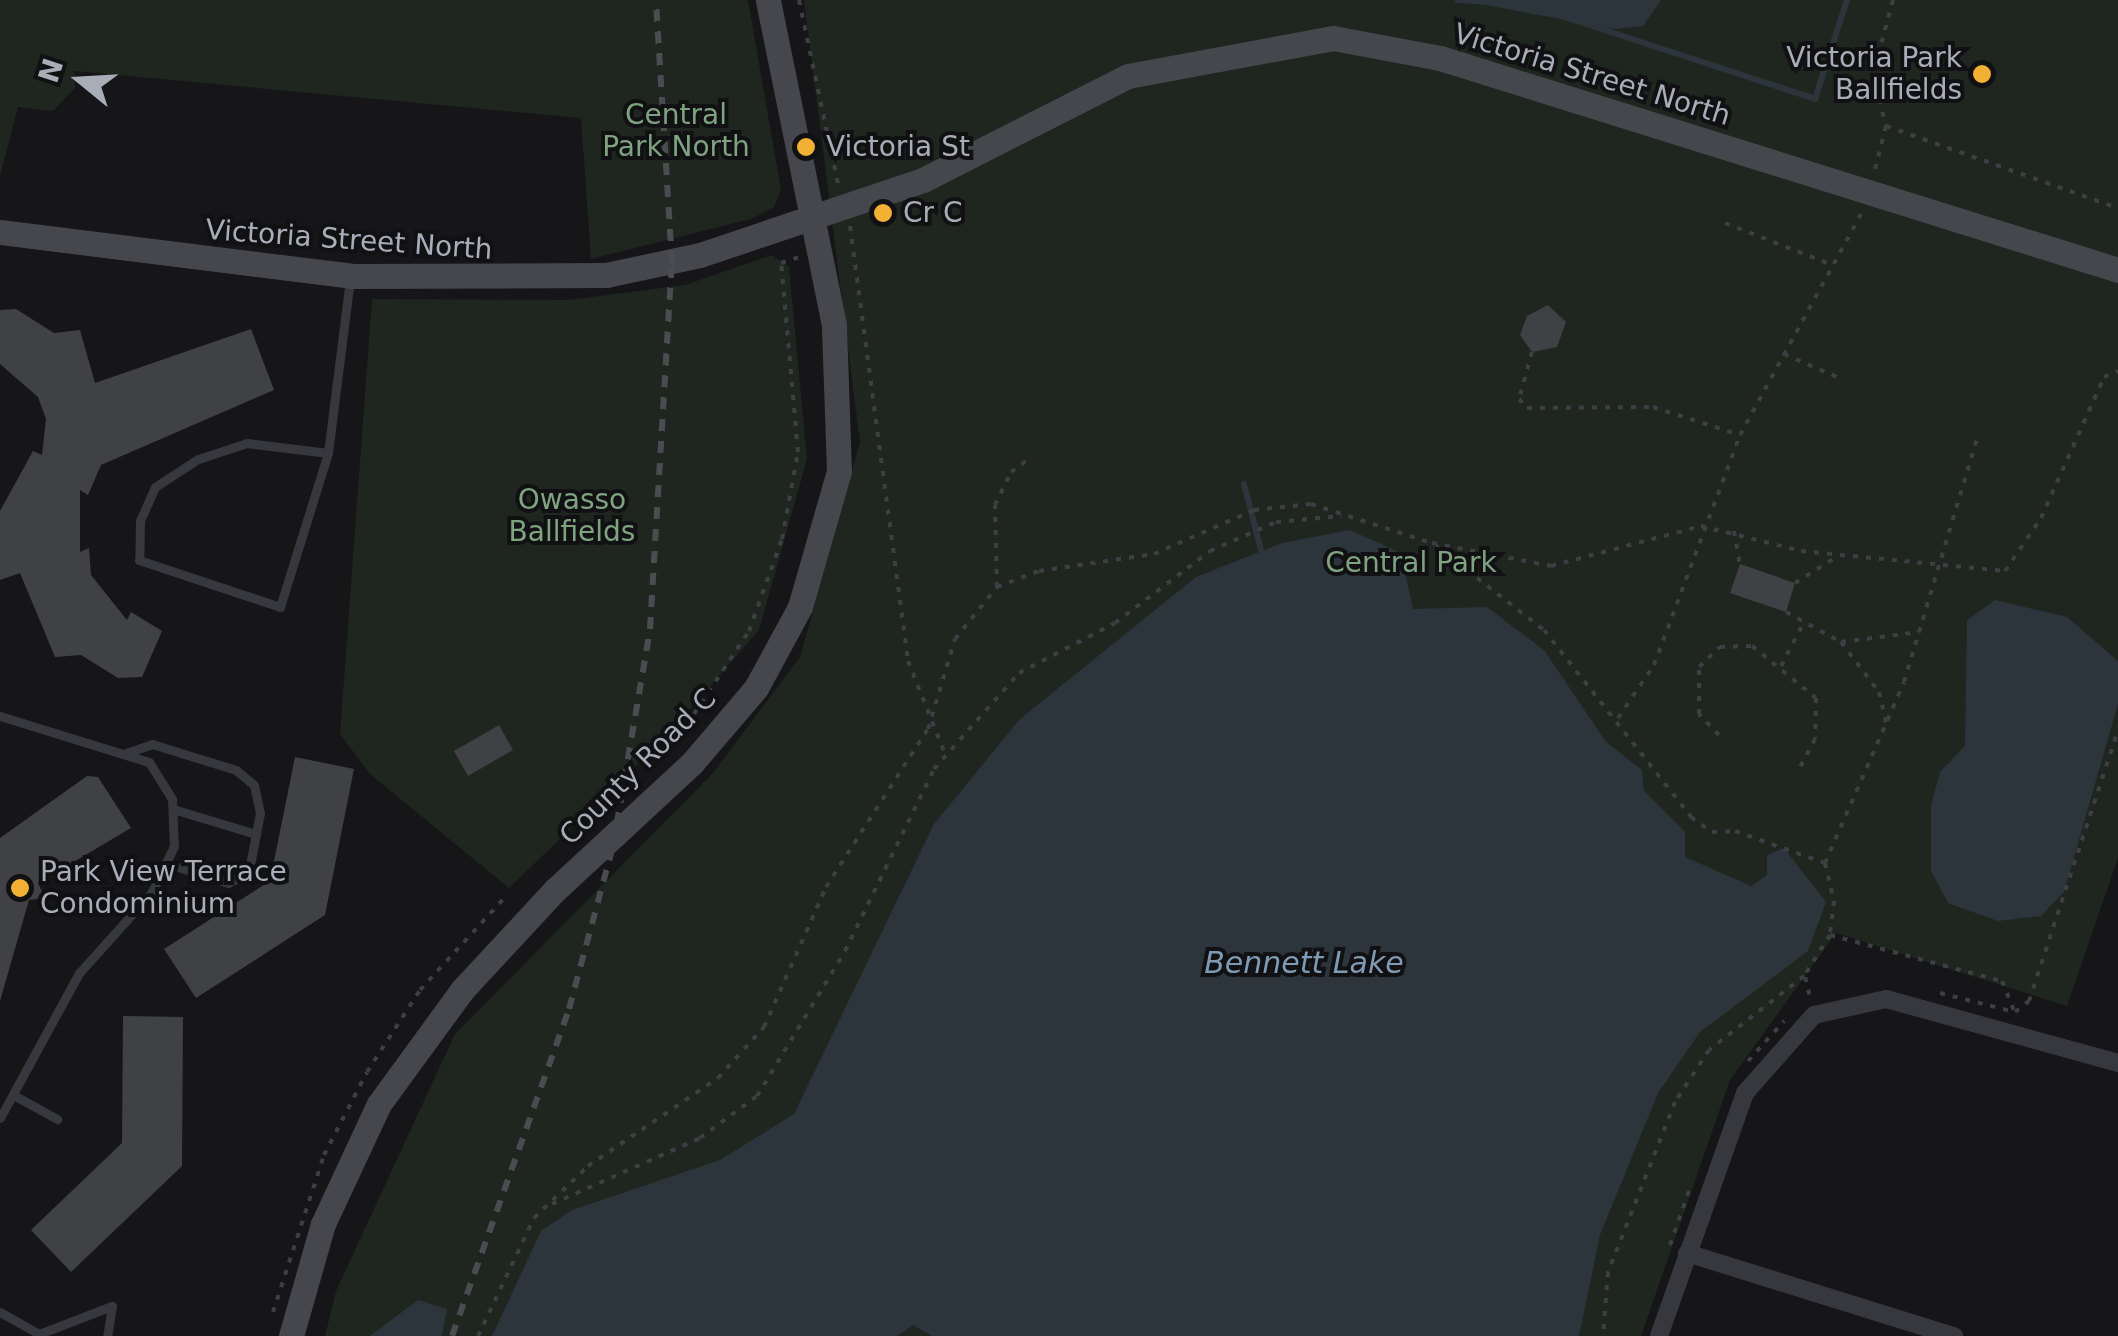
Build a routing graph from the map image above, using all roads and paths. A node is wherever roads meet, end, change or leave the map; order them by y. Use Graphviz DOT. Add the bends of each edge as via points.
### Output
graph roads {
  1 [pos="768,0"];
  2 [pos="799,0"];
  3 [pos="1893,0"];
  4 [pos="1886,126"];
  5 [pos="1872,176"];
  6 [pos="843,208"];
  7 [pos="2118,208"];
  8 [pos="1863,210"];
  9 [pos="807,221"];
  10 [pos="1725,224"];
  11 [pos="0,232"];
  12 [pos="781,263"];
  13 [pos="1829,264"];
  14 [pos="2118,270"];
  15 [pos="350,276"];
  16 [pos="1532,352"];
  17 [pos="1784,354"];
  18 [pos="2118,371"];
  19 [pos="1844,380"];
  20 [pos="1740,435"];
  21 [pos="1977,438"];
  22 [pos="328,454"];
  23 [pos="1032,457"];
  24 [pos="1345,516"];
  25 [pos="1702,526"];
  26 [pos="1734,531"];
  27 [pos="1432,543"];
  28 [pos="1838,556"];
  29 [pos="1740,564"];
  30 [pos="1938,566"];
  31 [pos="1795,582"];
  32 [pos="997,587"];
  33 [pos="1786,612"];
  34 [pos="1802,624"];
  35 [pos="1919,632"];
  36 [pos="1842,642"];
  37 [pos="1781,666"];
  38 [pos="694,714"];
  39 [pos="0,716"];
  40 [pos="1618,718"];
  41 [pos="1886,723"];
  42 [pos="928,729"];
  43 [pos="2118,731"];
  44 [pos="1718,735"];
  45 [pos="126,753"];
  46 [pos="945,754"];
  47 [pos="1799,769"];
  48 [pos="172,809"];
  49 [pos="256,834"];
  50 [pos="1825,863"];
  51 [pos="166,864"];
  52 [pos="250,864"];
  53 [pos="242,875"];
  54 [pos="1830,935"];
  55 [pos="1804,976"];
  56 [pos="1926,990"];
  57 [pos="1829,998"];
  58 [pos="1812,1002"];
  59 [pos="2015,1012"];
  60 [pos="2118,1063"];
  61 [pos="1740,1072"];
  62 [pos="16,1098"];
  63 [pos="0,1118"];
  64 [pos="57,1118"];
  65 [pos="1695,1177"];
  66 [pos="548,1206"];
  67 [pos="1687,1253"];
  68 [pos="1668,1259"];
  69 [pos="0,1312"];
  70 [pos="39,1335"];
  71 [pos="107,1336"];
  72 [pos="292,1336"];
  73 [pos="478,1336"];
  74 [pos="1602,1336"];
  75 [pos="1660,1336"];
  76 [pos="1954,1336"];
  1 -- 9 [label="street, County Road C"];
  2 -- 6 [label="path"];
  3 -- 4 [label="path" via="1872,74"];
  4 -- 5 [label="path"];
  4 -- 7 [label="path"];
  6 -- 9 [label="street, Victoria Street North"];
  6 -- 14 [label="street, Victoria Street North" via="975,157 1128,76 1333,38 1440,58"];
  6 -- 42 [label="path" via="855,238 888,548"];
  8 -- 13 [label="path"];
  9 -- 15 [label="street, Victoria Street North" via="606,275"];
  9 -- 72 [label="street, County Road C, bridge" via="841,382 831,518 800,607 756,688 692,763 555,890 463,989 379,1104 324,1224"];
  10 -- 13 [label="path"];
  11 -- 15 [label="street, Victoria Street North"];
  12 -- 38 [label="path" via="798,452 782,539 749,631"];
  13 -- 17 [label="path"];
  15 -- 22 [label="lane"];
  16 -- 20 [label="path" via="1519,399 1527,408 1654,407"];
  17 -- 19 [label="path"];
  17 -- 20 [label="path"];
  18 -- 30 [label="path" via="2087,408 2017,562 1973,573"];
  20 -- 25 [label="path"];
  21 -- 30 [label="path"];
  22 -- 22 [label="lane" via="280,607 139,560 140,521 155,487 198,459 246,444"];
  23 -- 32 [label="path" via="1011,472 996,505"];
  24 -- 27 [label="path"];
  24 -- 32 [label="path" via="1311,504 1254,510 1154,554 1039,570"];
  24 -- 46 [label="path" via="1246,534 1115,623 1019,673"];
  25 -- 26 [label="path"];
  25 -- 27 [label="path" via="1551,566"];
  25 -- 40 [label="path" via="1654,664"];
  26 -- 28 [label="path"];
  26 -- 29 [label="path"];
  27 -- 40 [label="path" via="1544,630"];
  28 -- 30 [label="path"];
  28 -- 31 [label="path"];
  30 -- 35 [label="path"];
  32 -- 42 [label="path" via="955,638"];
  33 -- 34 [label="path"];
  34 -- 36 [label="path"];
  34 -- 37 [label="path"];
  35 -- 36 [label="path"];
  35 -- 41 [label="path"];
  36 -- 41 [label="path" via="1879,692"];
  37 -- 44 [label="path" via="1737,644 1706,656 1697,702"];
  37 -- 47 [label="path" via="1816,698 1815,740"];
  39 -- 45 [label="lane"];
  40 -- 50 [label="path" via="1712,832 1735,831"];
  41 -- 50 [label="path"];
  42 -- 46 [label="path"];
  42 -- 66 [label="path" via="826,888 764,1027 718,1078 588,1166"];
  43 -- 59 [label="path" via="2070,897 2029,1001"];
  45 -- 48 [label="lane" via="149,762"];
  45 -- 49 [label="lane" via="152,744 236,770 254,785"];
  46 -- 66 [label="path" via="846,950 757,1096 700,1138"];
  48 -- 49 [label="lane"];
  48 -- 51 [label="lane"];
  49 -- 52 [label="lane"];
  50 -- 54 [label="path" via="1834,900"];
  51 -- 53 [label="lane" via="228,882"];
  51 -- 62 [label="lane" via="152,892 79,973"];
  54 -- 55 [label="path"];
  54 -- 59 [label="path" via="2002,980"];
  55 -- 58 [label="path"];
  55 -- 74 [label="path" via="1709,1050 1675,1102 1608,1272"];
  56 -- 59 [label="path"];
  57 -- 58 [label="path"];
  58 -- 61 [label="path" via="1765,1034"];
  60 -- 67 [label="street" via="1886,999 1814,1015 1745,1092"];
  62 -- 63 [label="lane"];
  62 -- 64 [label="lane"];
  65 -- 68 [label="path"];
  66 -- 73 [label="path" via="520,1235"];
  67 -- 75 [label="street"];
  67 -- 76 [label="street"];
  69 -- 70 [label="lane"];
  70 -- 71 [label="lane" via="112,1306"];
}
